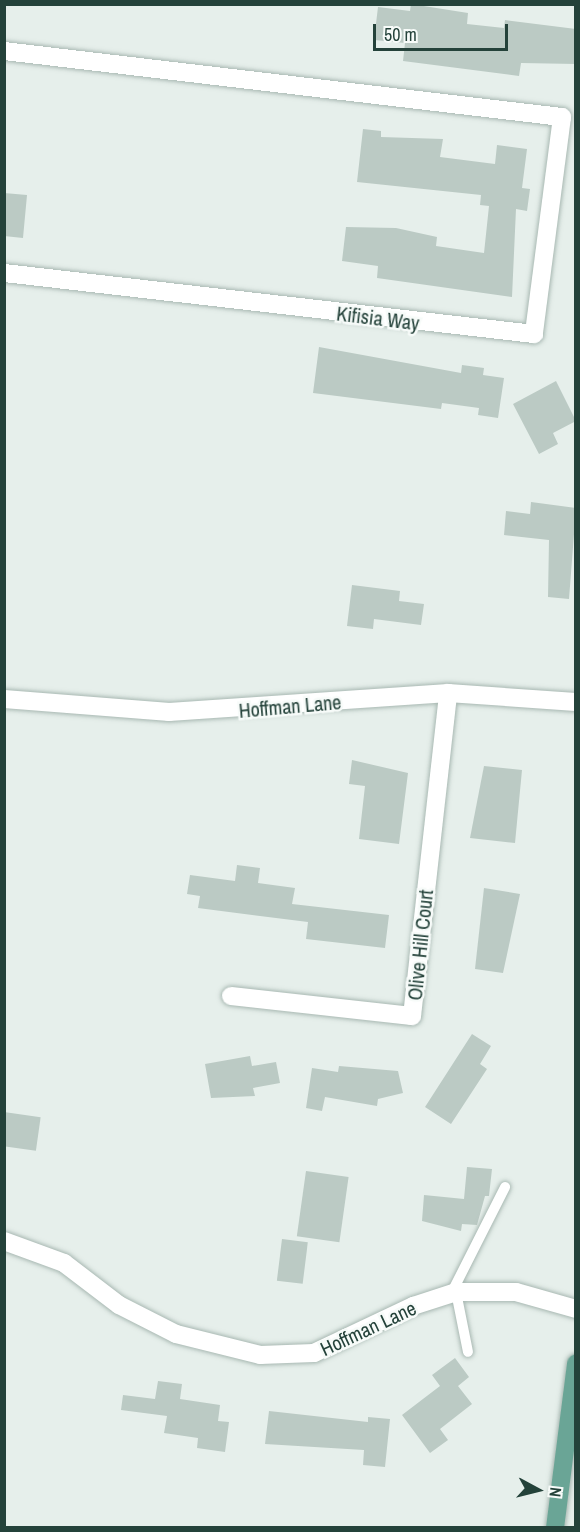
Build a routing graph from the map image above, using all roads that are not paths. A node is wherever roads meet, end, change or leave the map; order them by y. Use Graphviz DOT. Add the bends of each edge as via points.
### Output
graph roads {
  1 [pos="4,51"];
  2 [pos="569,118"];
  3 [pos="4,273"];
  4 [pos="448,693"];
  5 [pos="4,699"];
  6 [pos="576,702"];
  7 [pos="231,996"];
  8 [pos="504,1187"];
  9 [pos="4,1241"];
  10 [pos="454,1293"];
  11 [pos="576,1309"];
  12 [pos="468,1352"];
  13 [pos="576,1363"];
  14 [pos="555,1527"];
  1 -- 2 [label="street, Kifisia Way"];
  2 -- 3 [label="street, Kifisia Way" via="534,334"];
  4 -- 5 [label="street, Hoffman Lane" via="218,712"];
  4 -- 6 [label="street, Hoffman Lane"];
  4 -- 7 [label="street, Olive Hill Court" via="412,1016"];
  8 -- 10 [label="lane"];
  9 -- 10 [label="street, Hoffman Lane" via="64,1263 119,1305 176,1334 260,1356 314,1353"];
  10 -- 11 [label="street, Hoffman Lane" via="516,1292"];
  10 -- 12 [label="lane"];
  13 -- 14 [label="main road"];
}
